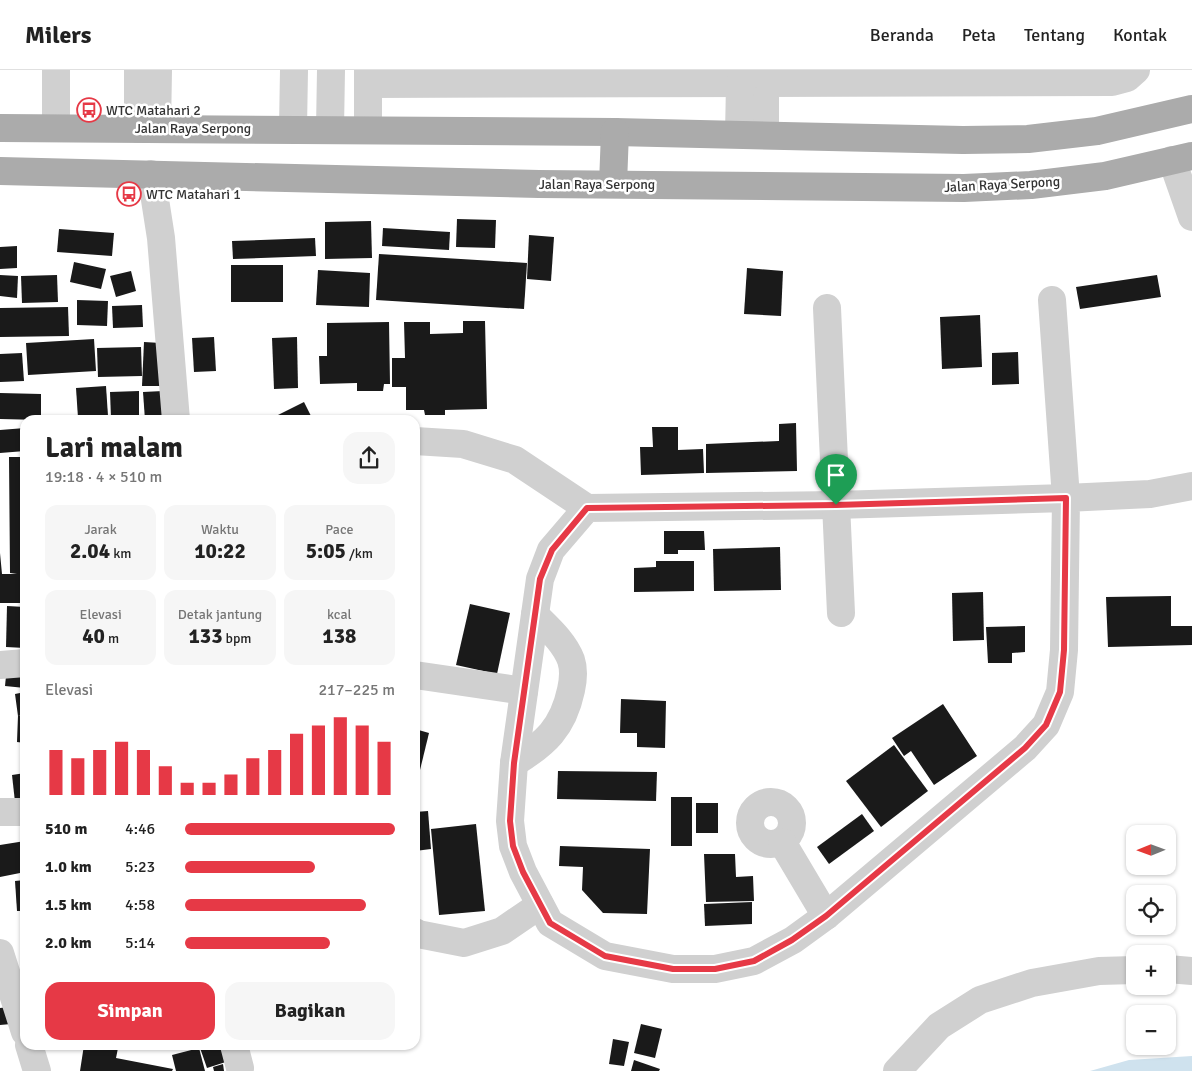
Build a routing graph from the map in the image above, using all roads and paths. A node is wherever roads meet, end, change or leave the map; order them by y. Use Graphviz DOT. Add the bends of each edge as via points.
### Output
graph roads {
  1 [pos="56,70"];
  2 [pos="138,70"];
  3 [pos="158,70"];
  4 [pos="294,70"];
  5 [pos="332,70"];
  6 [pos="1136,70"];
  7 [pos="368,77"];
  8 [pos="754,77"];
  9 [pos="1192,109"];
  10 [pos="0,128"];
  11 [pos="56,128"];
  12 [pos="147,128"];
  13 [pos="293,128"];
  14 [pos="330,129"];
  15 [pos="368,130"];
  16 [pos="615,132"];
  17 [pos="752,135"];
  18 [pos="1182,158"];
  19 [pos="0,171"];
  20 [pos="150,174"];
  21 [pos="613,184"];
  22 [pos="1192,217"];
  23 [pos="1052,300"];
  24 [pos="827,308"];
  25 [pos="176,415"];
  26 [pos="420,441"];
  27 [pos="1192,486"];
  28 [pos="1066,498"];
  29 [pos="836,505"];
  30 [pos="587,508"];
  31 [pos="840,613"];
  32 [pos="535,615"];
  33 [pos="20,663"];
  34 [pos="0,664"];
  35 [pos="420,676"];
  36 [pos="524,691"];
  37 [pos="514,763"];
  38 [pos="0,812"];
  39 [pos="20,812"];
  40 [pos="782,842"];
  41 [pos="540,905"];
  42 [pos="826,916"];
  43 [pos="420,934"];
  44 [pos="0,953"];
  45 [pos="1126,970"];
  46 [pos="1176,970"];
  47 [pos="1192,971"];
  48 [pos="19,993"];
  49 [pos="31,1050"];
  50 [pos="37,1071"];
  51 [pos="897,1071"];
  1 -- 11 [label="street"];
  2 -- 12 [label="street"];
  3 -- 12 [label="street"];
  4 -- 13 [label="street"];
  5 -- 14 [label="street"];
  6 -- 8 [label="street" via="1127,78 1112,82"];
  7 -- 8 [label="street"];
  7 -- 15 [label="street"];
  8 -- 17 [label="street"];
  9 -- 17 [label="main road, Jalan Raya Serpong" via="1097,131 1028,139"];
  10 -- 11 [label="main road, Jalan Raya Serpong"];
  11 -- 12 [label="main road, Jalan Raya Serpong"];
  12 -- 13 [label="main road, Jalan Raya Serpong"];
  13 -- 14 [label="main road, Jalan Raya Serpong"];
  14 -- 15 [label="main road, Jalan Raya Serpong"];
  15 -- 16 [label="main road, Jalan Raya Serpong"];
  16 -- 17 [label="main road, Jalan Raya Serpong"];
  16 -- 21 [label="main road"];
  18 -- 21 [label="main road, Jalan Raya Serpong" via="1105,176 1031,185 954,188"];
  18 -- 22 [label="street"];
  19 -- 20 [label="main road, Jalan Raya Serpong"];
  20 -- 21 [label="main road, Jalan Raya Serpong"];
  20 -- 25 [label="street" via="161,238"];
  23 -- 28 [label="street"];
  24 -- 29 [label="street"];
  26 -- 30 [label="street" via="463,444 515,460"];
  27 -- 28 [label="street" via="1150,494"];
  28 -- 29 [label="street"];
  28 -- 42 [label="street" via="1064,650 1060,692 1046,725 1025,748"];
  29 -- 30 [label="street"];
  29 -- 31 [label="street"];
  30 -- 32 [label="street" via="552,550 540,579"];
  32 -- 36 [label="street"];
  32 -- 37 [label="street" via="558,638 572,661 573,681 561,722 537,749"];
  33 -- 34 [label="street"];
  35 -- 36 [label="street"];
  36 -- 37 [label="street"];
  37 -- 41 [label="street" via="510,821 513,846"];
  38 -- 39 [label="street"];
  40 -- 42 [label="street"];
  41 -- 42 [label="street" via="550,923 605,956 673,969 715,969 754,961"];
  41 -- 43 [label="street" via="502,931 464,943"];
  44 -- 48 [label="street"];
  45 -- 51 [label="street" via="1099,971 1032,983 980,1000 939,1026"];
  46 -- 47 [label="street"];
  49 -- 50 [label="street"];
}
